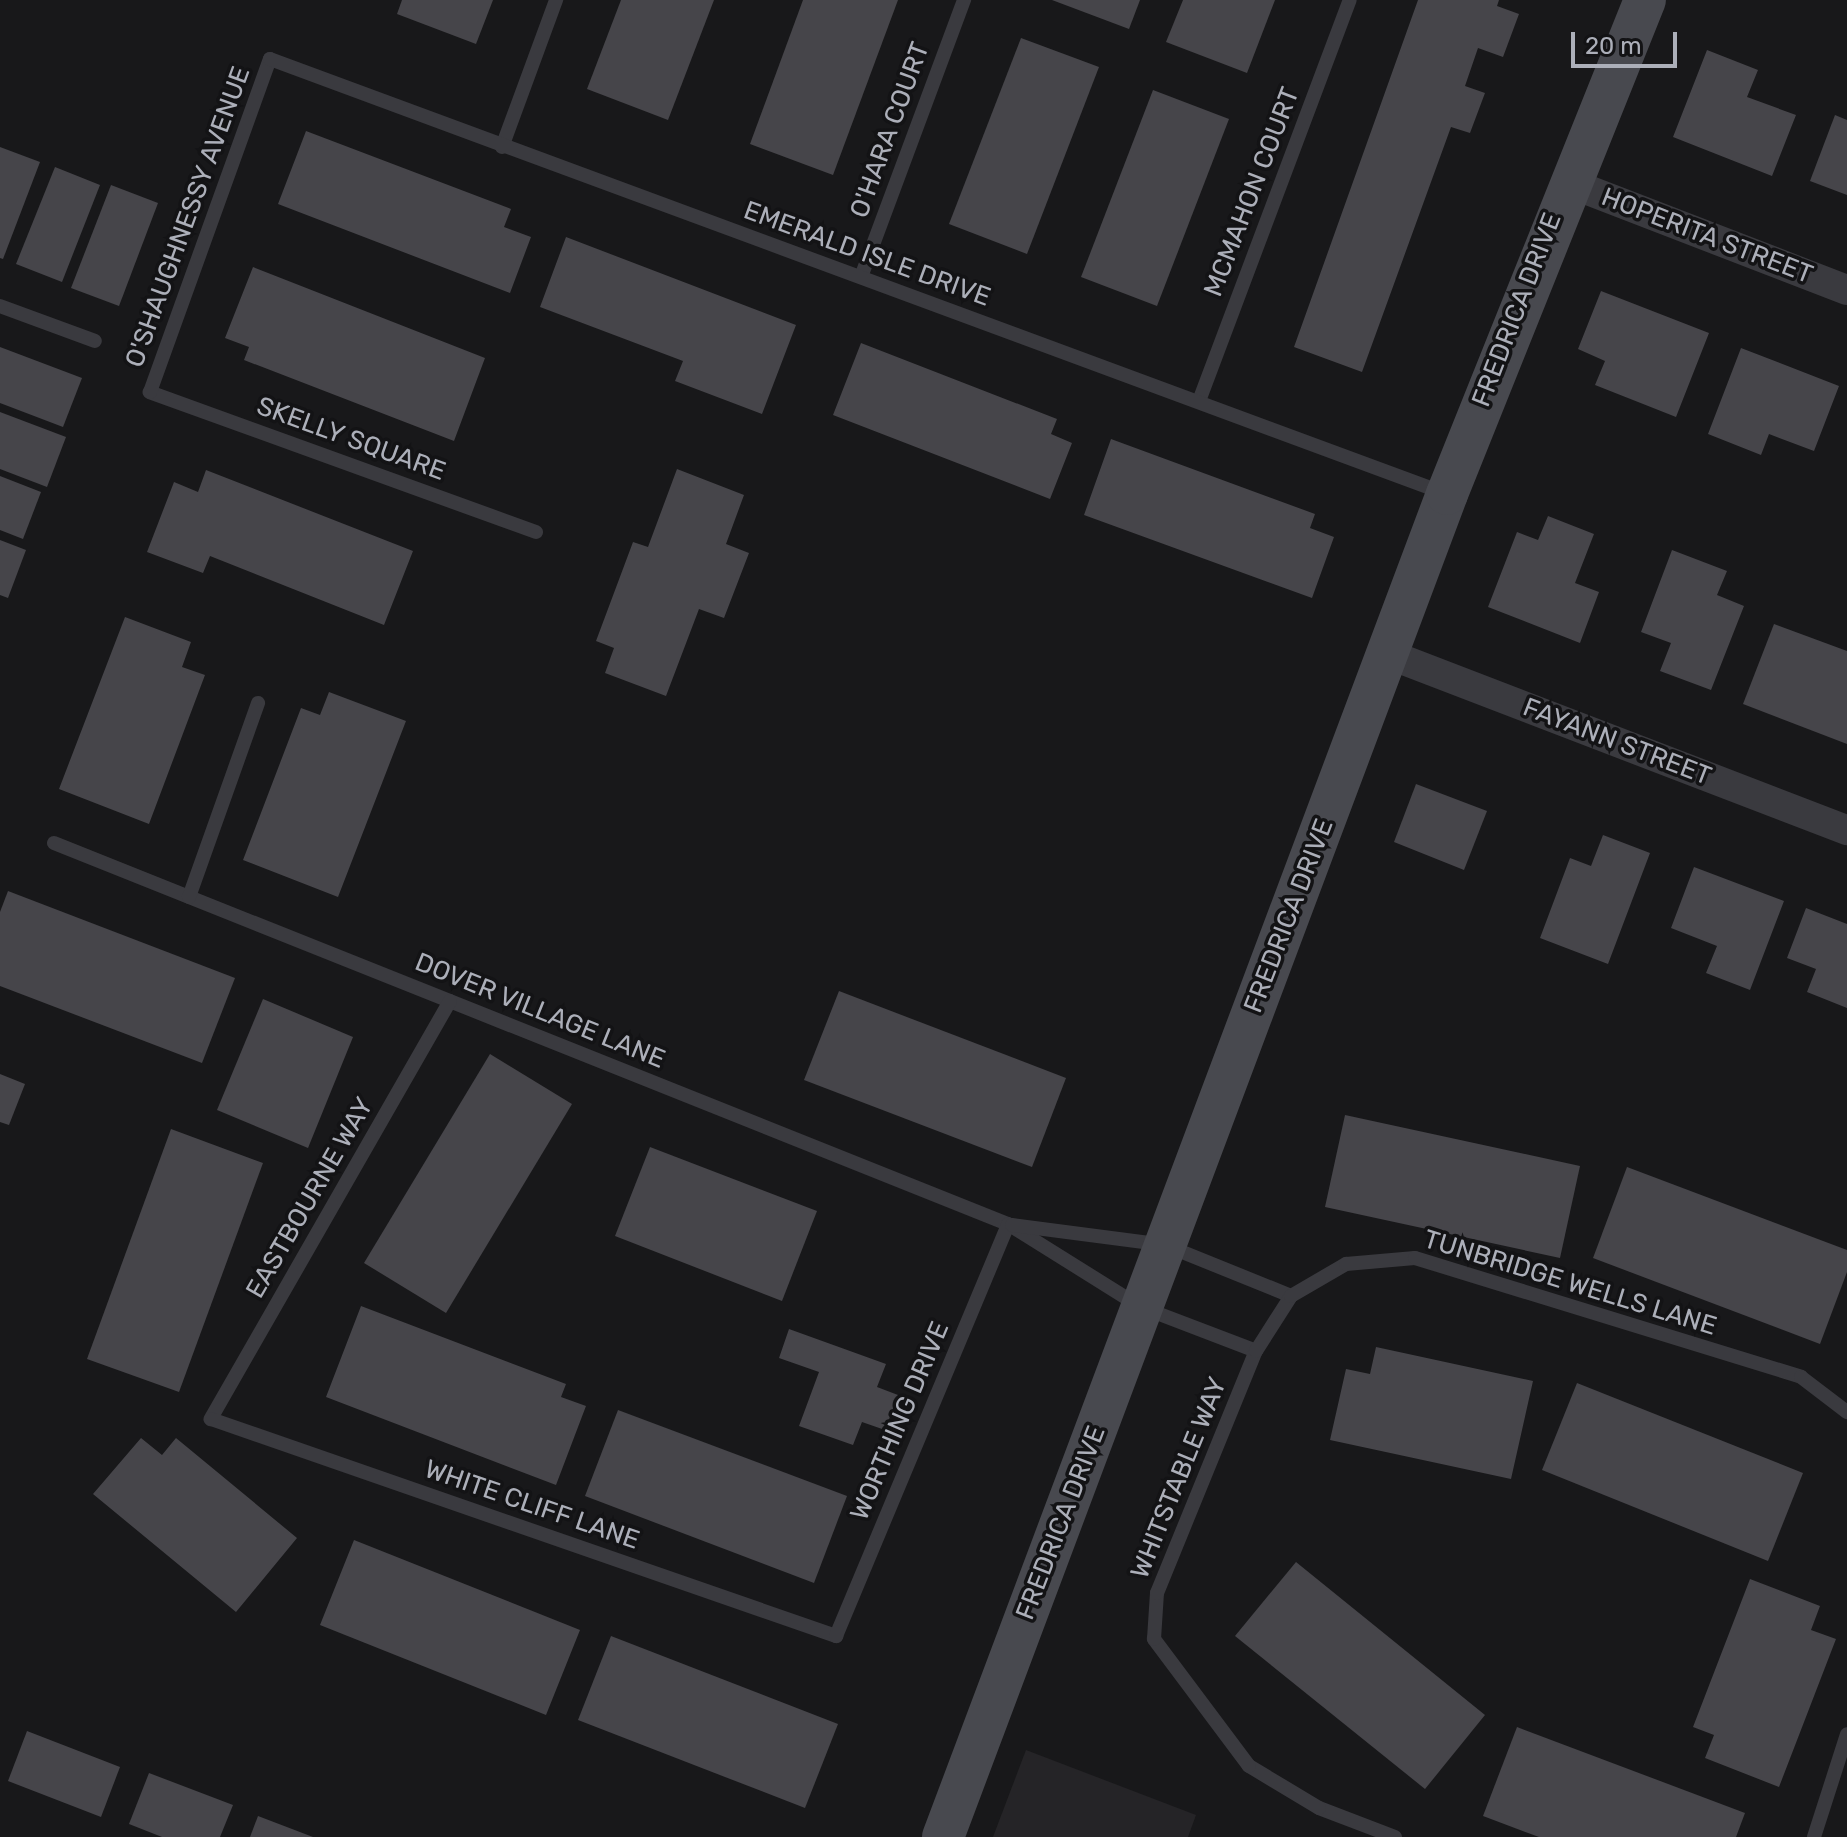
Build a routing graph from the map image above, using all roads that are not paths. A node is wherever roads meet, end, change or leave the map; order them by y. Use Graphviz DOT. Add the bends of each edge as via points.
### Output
graph roads {
  1 [pos="556,0"];
  2 [pos="964,0"];
  3 [pos="1350,0"];
  4 [pos="1645,0"];
  5 [pos="270,59"];
  6 [pos="502,147"];
  7 [pos="1567,182"];
  8 [pos="861,277"];
  9 [pos="1847,290"];
  10 [pos="0,306"];
  11 [pos="95,341"];
  12 [pos="150,392"];
  13 [pos="1199,401"];
  14 [pos="1447,494"];
  15 [pos="536,532"];
  16 [pos="1388,654"];
  17 [pos="258,703"];
  18 [pos="1847,830"];
  19 [pos="54,843"];
  20 [pos="189,897"];
  21 [pos="450,1001"];
  22 [pos="1008,1224"];
  23 [pos="1165,1245"];
  24 [pos="1291,1296"];
  25 [pos="1141,1307"];
  26 [pos="1256,1351"];
  27 [pos="1847,1412"];
  28 [pos="211,1419"];
  29 [pos="836,1636"];
  30 [pos="1847,1734"];
  31 [pos="943,1837"];
  32 [pos="1395,1837"];
  33 [pos="1814,1837"];
  1 -- 6 [label="lane"];
  2 -- 8 [label="lane, O'HARA COURT"];
  3 -- 13 [label="lane, MCMAHON COURT"];
  4 -- 7 [label="street, FREDRICA DRIVE"];
  5 -- 6 [label="lane, EMERALD ISLE DRIVE"];
  5 -- 12 [label="lane, O'SHAUGHNESSY AVENUE"];
  6 -- 8 [label="lane, EMERALD ISLE DRIVE"];
  7 -- 9 [label="street, HOPERITA STREET"];
  7 -- 14 [label="street, FREDRICA DRIVE"];
  8 -- 13 [label="lane, EMERALD ISLE DRIVE"];
  10 -- 11 [label="lane"];
  12 -- 15 [label="lane, SKELLY SQUARE"];
  13 -- 14 [label="lane, EMERALD ISLE DRIVE"];
  14 -- 16 [label="street, FREDRICA DRIVE"];
  16 -- 18 [label="street, FAYANN STREET"];
  16 -- 23 [label="street, FREDRICA DRIVE"];
  17 -- 20 [label="lane"];
  19 -- 20 [label="lane, DOVER VILLAGE LANE"];
  20 -- 21 [label="lane, DOVER VILLAGE LANE"];
  21 -- 22 [label="lane, DOVER VILLAGE LANE"];
  21 -- 28 [label="lane, EASTBOURNE WAY"];
  22 -- 23 [label="lane, DOVER VILLAGE LANE"];
  22 -- 25 [label="lane, DOVER VILLAGE LANE"];
  22 -- 29 [label="lane, WORTHING DRIVE"];
  23 -- 24 [label="lane, DOVER VILLAGE LANE"];
  23 -- 25 [label="street, FREDRICA DRIVE"];
  24 -- 26 [label="lane, TUNBRIDGE WELLS LANE"];
  24 -- 27 [label="lane, TUNBRIDGE WELLS LANE" via="1346,1264 1415,1258 1801,1377"];
  25 -- 26 [label="lane, DOVER VILLAGE LANE"];
  25 -- 31 [label="street, FREDRICA DRIVE"];
  26 -- 32 [label="lane, WHITSTABLE WAY" via="1157,1593 1154,1639 1249,1766 1319,1808"];
  28 -- 29 [label="lane, WHITE CLIFF LANE"];
  30 -- 33 [label="lane"];
}
